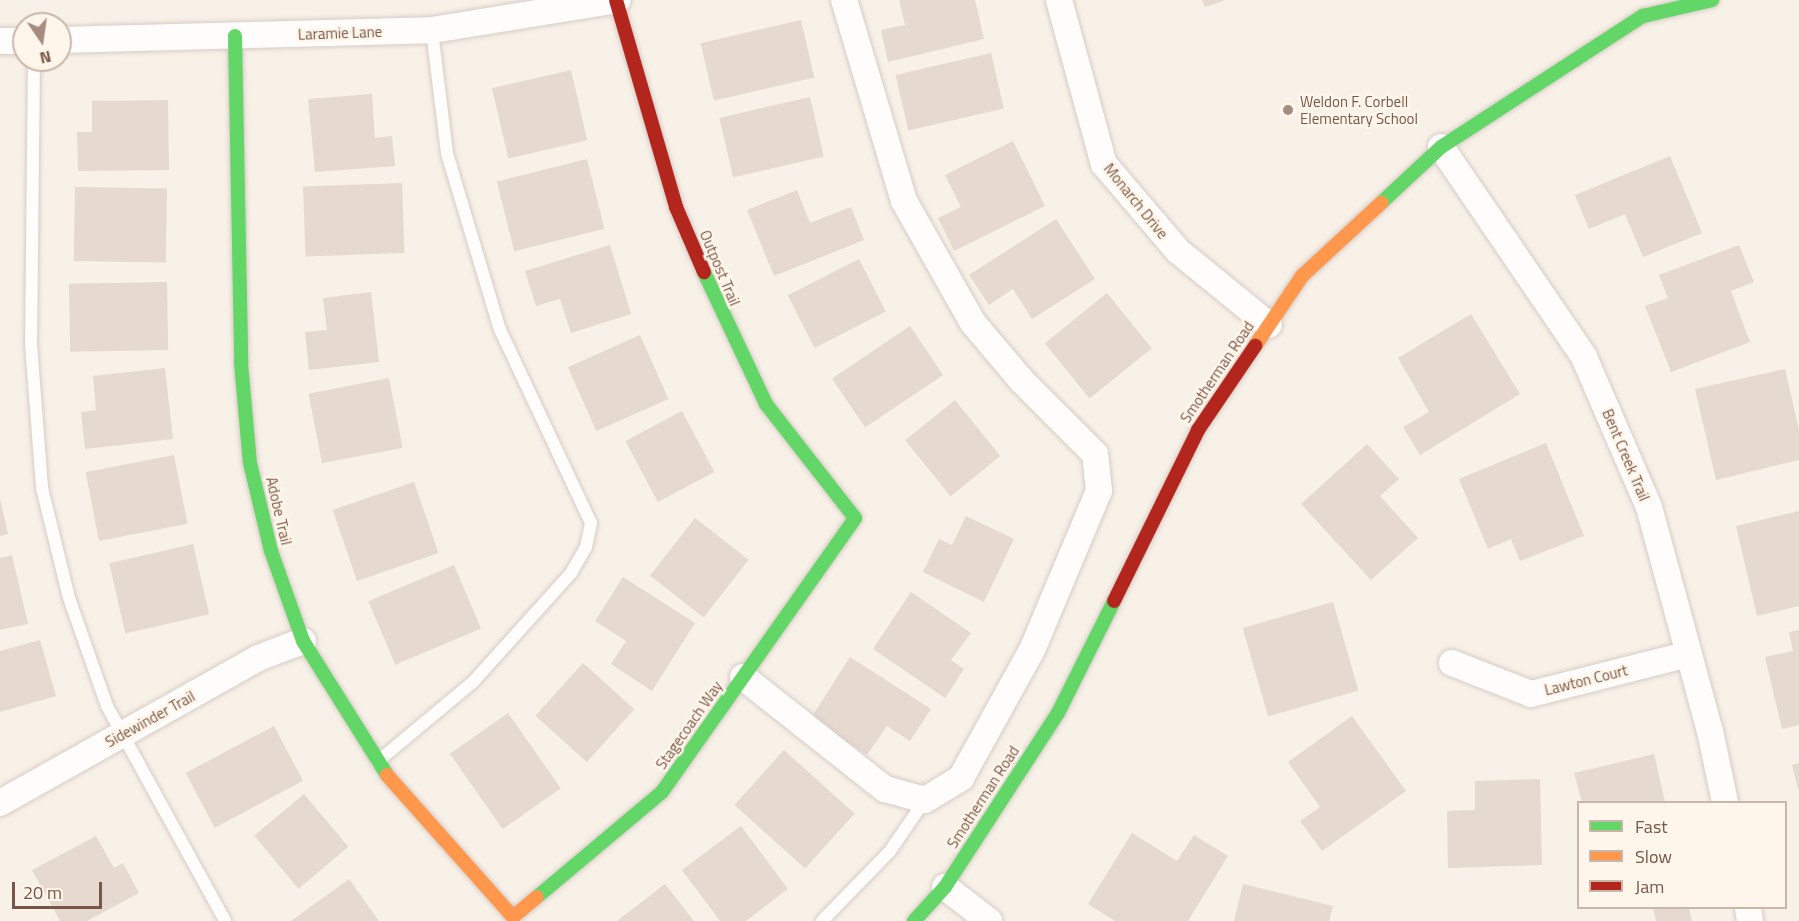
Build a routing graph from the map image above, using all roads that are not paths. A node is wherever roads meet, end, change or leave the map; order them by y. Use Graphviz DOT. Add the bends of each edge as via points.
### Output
graph roads {
  1 [pos="617,0"];
  2 [pos="844,0"];
  3 [pos="1059,0"];
  4 [pos="1712,0"];
  5 [pos="1697,2"];
  6 [pos="432,30"];
  7 [pos="235,36"];
  8 [pos="72,40"];
  9 [pos="34,72"];
  10 [pos="1440,147"];
  11 [pos="1269,325"];
  12 [pos="855,518"];
  13 [pos="303,641"];
  14 [pos="1689,654"];
  15 [pos="1452,663"];
  16 [pos="743,677"];
  17 [pos="120,736"];
  18 [pos="376,763"];
  19 [pos="925,800"];
  20 [pos="1725,801"];
  21 [pos="0,802"];
  22 [pos="945,887"];
  23 [pos="513,917"];
  24 [pos="225,921"];
  25 [pos="822,921"];
  26 [pos="914,921"];
  27 [pos="989,921"];
  1 -- 6 [label="street, Laramie Lane"];
  1 -- 12 [label="street, Outpost Trail" via="676,207 721,313 766,404"];
  2 -- 19 [label="street" via="909,211 973,323 1022,381 1095,454 1099,491 1032,650 961,778"];
  3 -- 11 [label="street, Monarch Drive" via="1104,164 1178,251"];
  4 -- 5 [label="street, Smotherman Road"];
  5 -- 10 [label="street, Smotherman Road" via="1643,16"];
  6 -- 7 [label="street, Laramie Lane"];
  6 -- 18 [label="lane" via="447,153 500,330 591,523 586,548 548,598 473,682"];
  7 -- 8 [label="street, Laramie Lane"];
  7 -- 13 [label="street, Adobe Trail" via="242,363 250,463 271,551"];
  9 -- 17 [label="lane" via="31,344 42,488 69,597"];
  10 -- 11 [label="street, Smotherman Road" via="1302,276"];
  10 -- 14 [label="street, Bent Creek Trail" via="1584,357 1648,507"];
  11 -- 22 [label="street, Smotherman Road" via="1198,430 1058,712"];
  12 -- 16 [label="street, Stagecoach Way"];
  13 -- 17 [label="street, Sidewinder Trail" via="258,658"];
  13 -- 18 [label="street, Adobe Trail"];
  14 -- 15 [label="street, Lawton Court" via="1531,694"];
  14 -- 20 [label="street, Bent Creek Trail"];
  16 -- 19 [label="street" via="885,789"];
  16 -- 23 [label="street, Stagecoach Way" via="662,792"];
  17 -- 21 [label="street, Sidewinder Trail"];
  17 -- 24 [label="lane"];
  18 -- 23 [label="street, Adobe Trail"];
  19 -- 25 [label="lane" via="890,850"];
  22 -- 26 [label="street, Smotherman Road"];
  22 -- 27 [label="street"];
}
